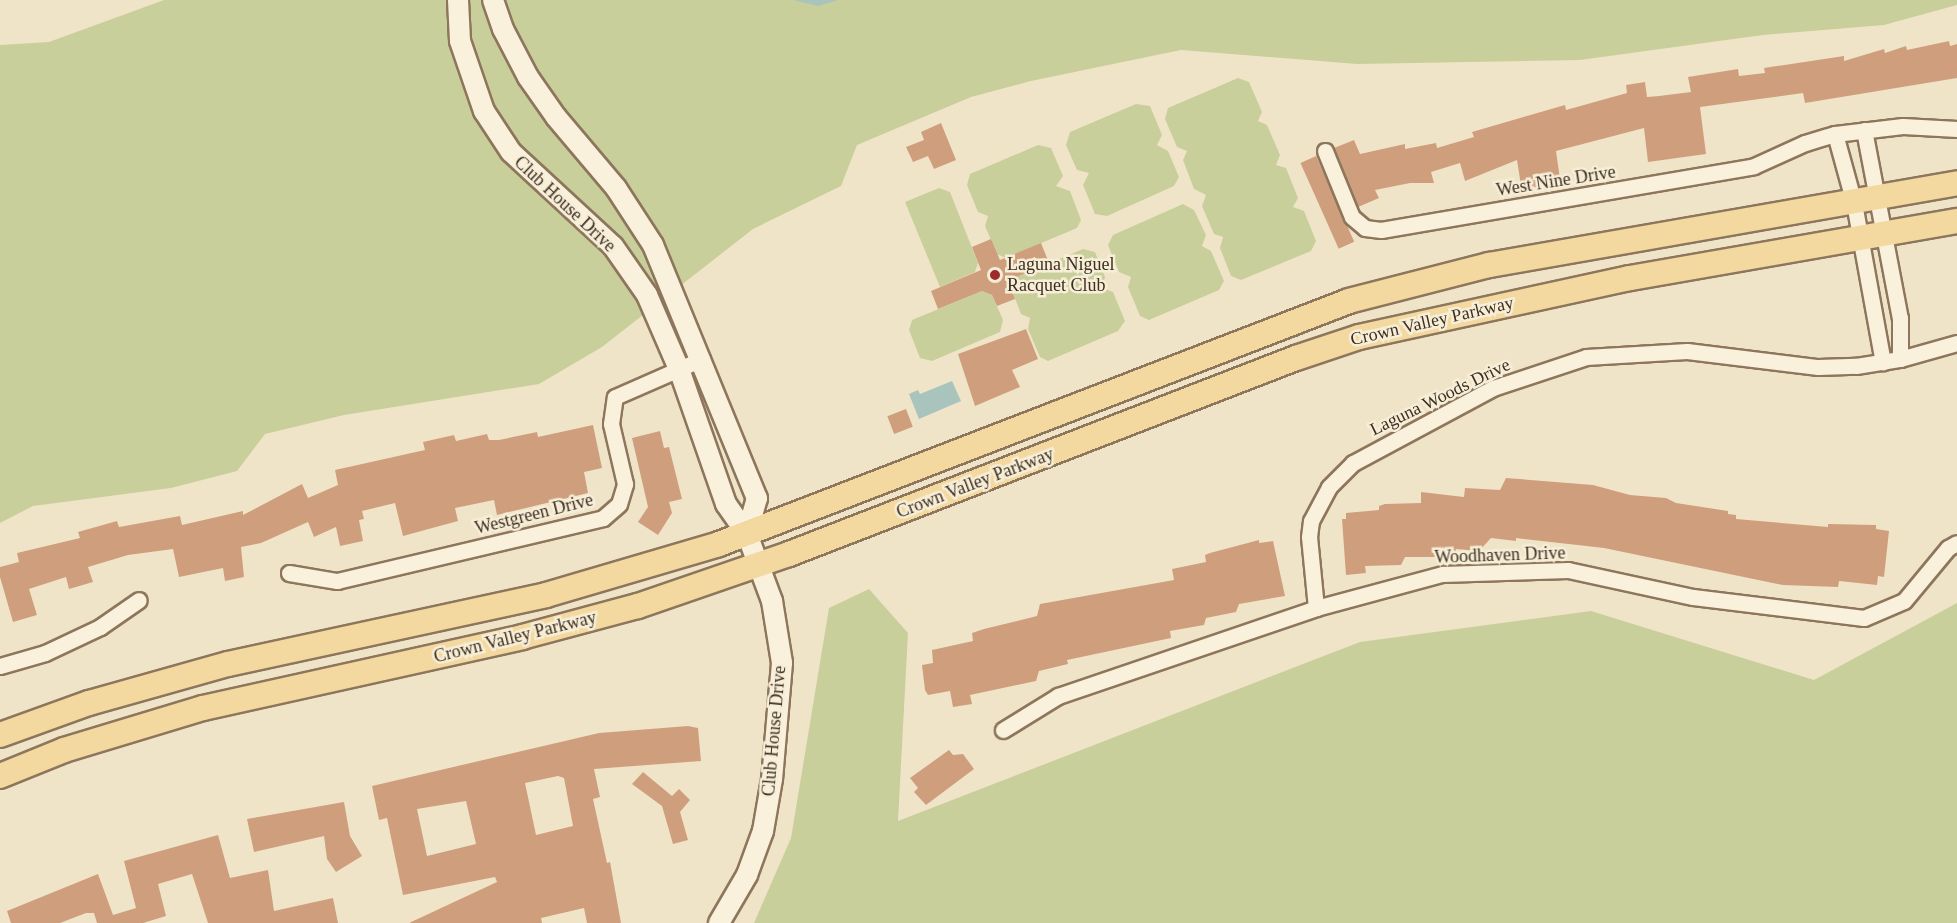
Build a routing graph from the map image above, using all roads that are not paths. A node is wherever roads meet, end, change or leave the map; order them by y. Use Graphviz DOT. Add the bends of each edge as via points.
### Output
graph roads {
  1 [pos="458,0"];
  2 [pos="493,0"];
  3 [pos="1957,129"];
  4 [pos="1864,130"];
  5 [pos="1835,134"];
  6 [pos="1325,151"];
  7 [pos="1957,183"];
  8 [pos="1877,198"];
  9 [pos="1854,203"];
  10 [pos="1957,221"];
  11 [pos="1884,235"];
  12 [pos="1857,239"];
  13 [pos="1957,343"];
  14 [pos="702,359"];
  15 [pos="1900,359"];
  16 [pos="1883,362"];
  17 [pos="679,369"];
  18 [pos="747,534"];
  19 [pos="1957,543"];
  20 [pos="759,565"];
  21 [pos="289,573"];
  22 [pos="139,600"];
  23 [pos="1316,609"];
  24 [pos="0,666"];
  25 [pos="1003,730"];
  26 [pos="0,735"];
  27 [pos="0,776"];
  28 [pos="719,923"];
  1 -- 17 [label="street, Club House Drive" via="460,41 484,111 511,152 613,246 647,295"];
  2 -- 14 [label="street, Club House Drive" via="528,77 616,188 653,245"];
  3 -- 4 [label="street, West Nine Drive" via="1903,126"];
  4 -- 5 [label="street, West Nine Drive"];
  4 -- 8 [label="street"];
  5 -- 6 [label="street, West Nine Drive" via="1754,166 1381,230 1365,228 1352,217"];
  5 -- 9 [label="street"];
  7 -- 8 [label="main road, Crown Valley Parkway"];
  8 -- 9 [label="main road, Crown Valley Parkway"];
  8 -- 11 [label="street"];
  9 -- 12 [label="street"];
  9 -- 18 [label="main road, Crown Valley Parkway" via="1489,265 1349,301"];
  10 -- 11 [label="main road, Crown Valley Parkway"];
  11 -- 12 [label="main road, Crown Valley Parkway"];
  11 -- 15 [label="street" via="1900,318"];
  12 -- 16 [label="street"];
  12 -- 20 [label="main road, Crown Valley Parkway" via="1629,278 1359,337"];
  13 -- 15 [label="street, Laguna Woods Drive"];
  14 -- 17 [label="street, Westgreen Drive"];
  14 -- 18 [label="street, Club House Drive" via="757,498"];
  15 -- 16 [label="street, Laguna Woods Drive"];
  16 -- 23 [label="street, Laguna Woods Drive" via="1818,367 1687,351 1625,354 1586,357 1493,388 1353,463 1329,487 1311,521 1309,537"];
  17 -- 18 [label="street, Club House Drive" via="726,504"];
  17 -- 21 [label="street, Westgreen Drive" via="615,397 611,424 625,484 620,504 603,518 338,581"];
  18 -- 20 [label="street, Club House Drive"];
  18 -- 26 [label="main road, Crown Valley Parkway" via="546,595 217,667 88,703"];
  19 -- 23 [label="street, Woodhaven Drive" via="1948,548 1904,601 1864,618 1693,597 1568,570 1442,574"];
  20 -- 27 [label="main road, Crown Valley Parkway" via="638,606 522,638 173,716 64,750"];
  20 -- 28 [label="street, Club House Drive" via="772,601 782,663 772,779 763,831 747,875"];
  22 -- 24 [label="street" via="100,627 54,649"];
  23 -- 25 [label="street, Woodhaven Drive" via="1059,696"];
}
